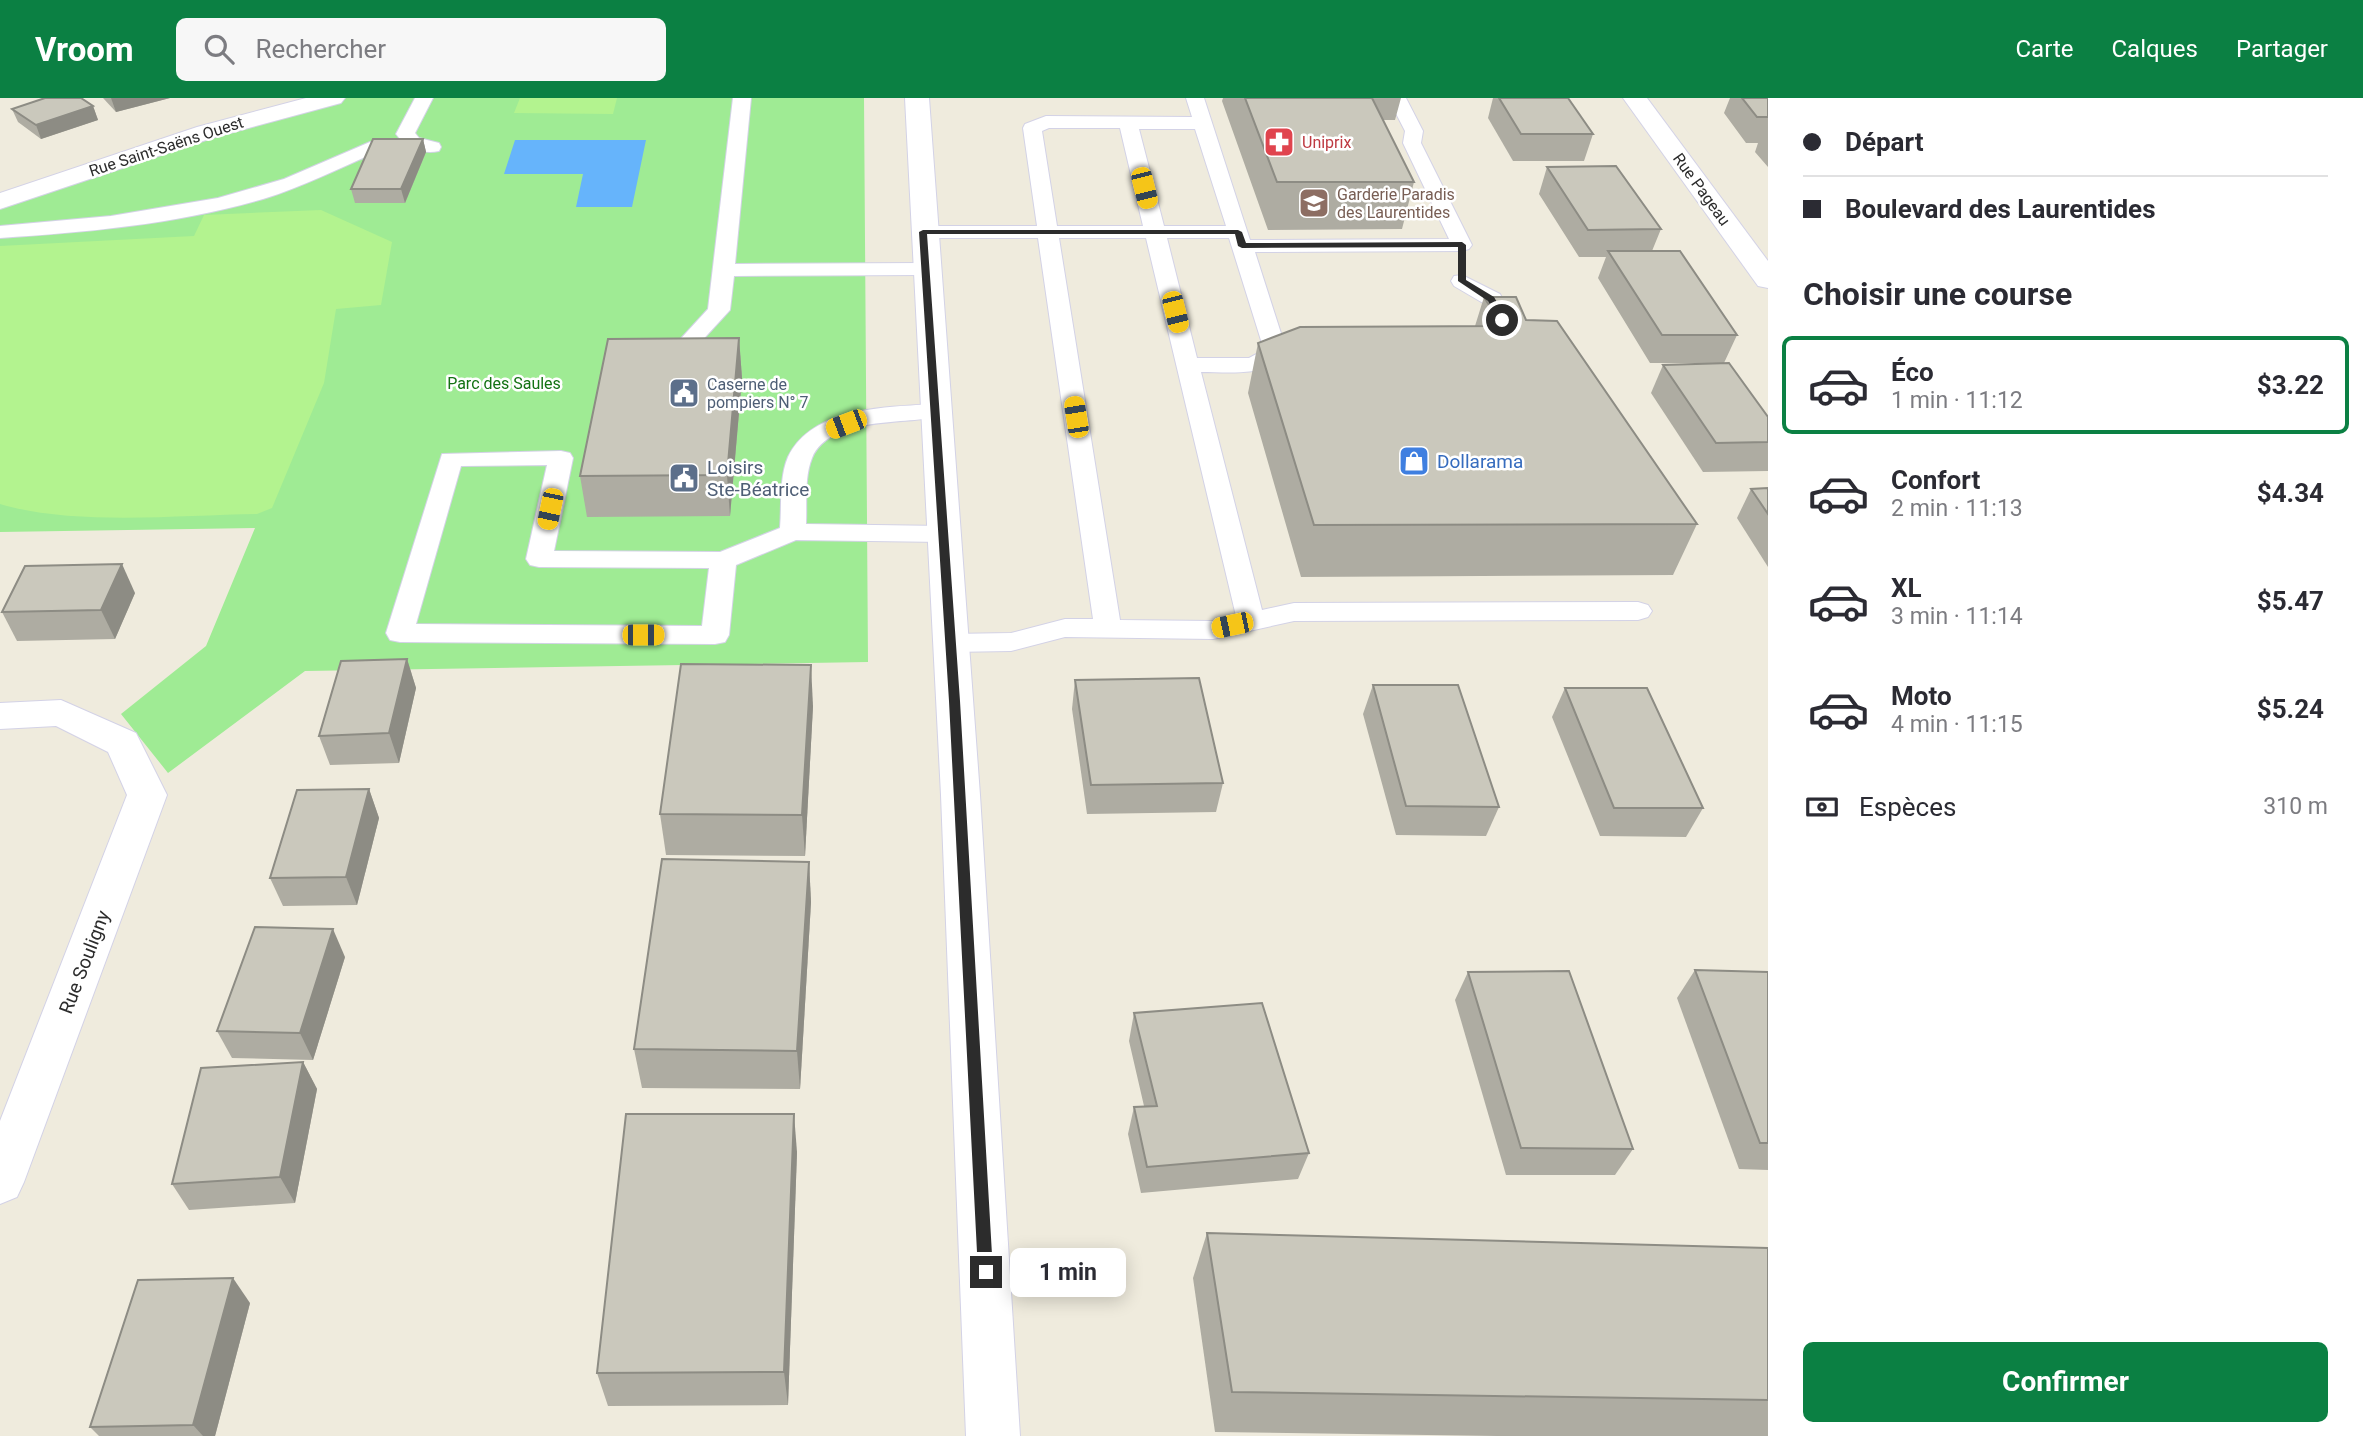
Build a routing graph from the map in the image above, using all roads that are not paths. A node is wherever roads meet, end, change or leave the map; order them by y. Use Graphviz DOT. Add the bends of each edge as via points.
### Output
graph roads {
  1 [pos="333,98"];
  2 [pos="424,98"];
  3 [pos="742,98"];
  4 [pos="917,98"];
  5 [pos="1195,98"];
  6 [pos="1397,98"];
  7 [pos="1635,98"];
  8 [pos="270,105"];
  9 [pos="1128,123"];
  10 [pos="1203,123"];
  11 [pos="432,147"];
  12 [pos="370,148"];
  13 [pos="0,201"];
  14 [pos="0,232"];
  15 [pos="923,232"];
  16 [pos="1048,232"];
  17 [pos="1155,232"];
  18 [pos="1240,239"];
  19 [pos="1462,245"];
  20 [pos="925,269"];
  21 [pos="724,270"];
  22 [pos="1768,280"];
  23 [pos="1462,281"];
  24 [pos="1491,343"];
  25 [pos="1518,352"];
  26 [pos="1188,365"];
  27 [pos="681,378"];
  28 [pos="935,411"];
  29 [pos="793,532"];
  30 [pos="943,534"];
  31 [pos="723,560"];
  32 [pos="1638,611"];
  33 [pos="1251,621"];
  34 [pos="1108,628"];
  35 [pos="951,643"];
  36 [pos="0,716"];
  37 [pos="0,1182"];
  38 [pos="993,1436"];
  1 -- 8 [label="main road, Rue Saint-Saëns Ouest"];
  2 -- 11 [label="lane" via="405,134 412,142"];
  3 -- 21 [label="lane"];
  4 -- 15 [label="main road"];
  5 -- 10 [label="lane"];
  6 -- 19 [label="lane" via="1414,131 1412,143"];
  7 -- 22 [label="main road, Rue Pageau"];
  8 -- 13 [label="main road, Rue Saint-Saëns Ouest" via="206,132"];
  9 -- 10 [label="lane"];
  9 -- 16 [label="lane" via="1046,122 1032,128"];
  9 -- 17 [label="lane"];
  10 -- 18 [label="lane"];
  12 -- 14 [label="lane" via="290,183 199,208 84,226"];
  15 -- 16 [label="lane"];
  15 -- 20 [label="main road"];
  16 -- 17 [label="lane"];
  16 -- 34 [label="lane"];
  17 -- 18 [label="lane"];
  17 -- 26 [label="lane"];
  18 -- 19 [label="lane"];
  18 -- 26 [label="lane" via="1276,352 1253,365"];
  19 -- 23 [label="lane"];
  20 -- 21 [label="lane"];
  20 -- 28 [label="main road"];
  21 -- 27 [label="lane" via="719,310 686,345"];
  23 -- 24 [label="lane"];
  23 -- 25 [label="lane" via="1492,299"];
  26 -- 33 [label="lane"];
  28 -- 29 [label="lane" via="860,419 815,438 798,467"];
  28 -- 30 [label="main road"];
  29 -- 30 [label="lane"];
  29 -- 31 [label="lane"];
  30 -- 35 [label="main road"];
  31 -- 31 [label="lane" via="539,559 561,458 451,459 400,633 715,635"];
  32 -- 33 [label="lane" via="1294,612"];
  33 -- 34 [label="lane" via="1213,629"];
  34 -- 35 [label="lane" via="1065,628 1011,642"];
  35 -- 38 [label="main road"];
  36 -- 37 [label="main road, Rue Souligny" via="61,713 123,743 147,795"];
}
